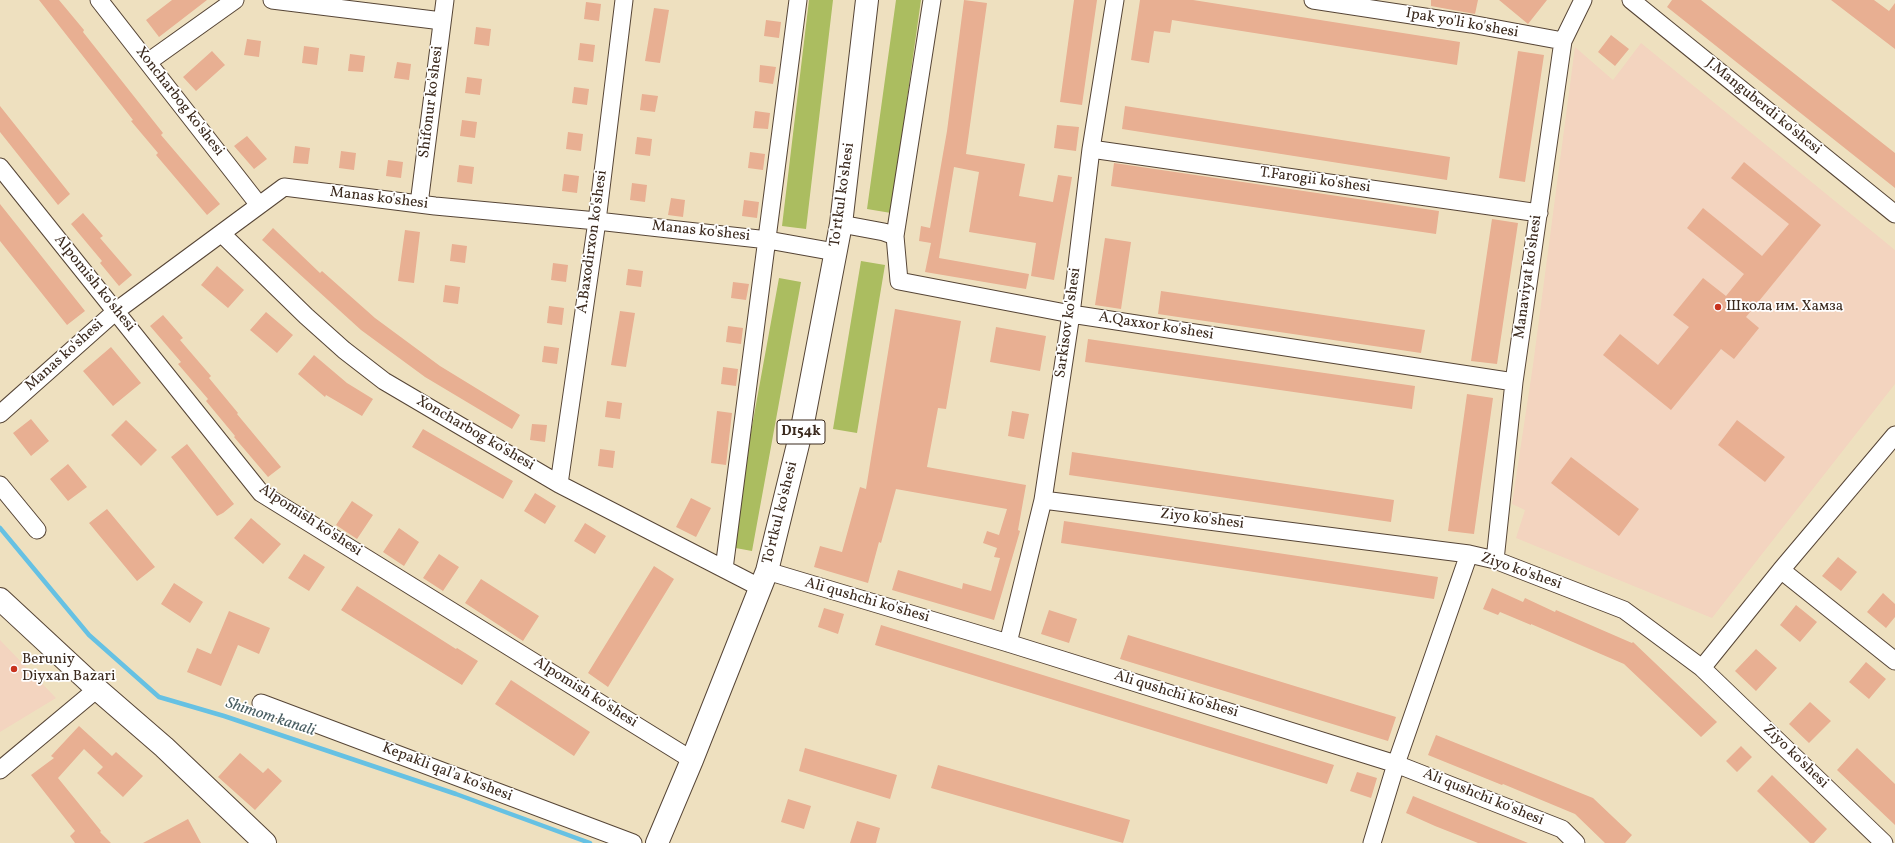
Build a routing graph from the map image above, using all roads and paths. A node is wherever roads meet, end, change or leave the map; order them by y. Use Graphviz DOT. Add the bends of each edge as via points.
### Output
graph roads {
  1 [pos="99,0"];
  2 [pos="235,0"];
  3 [pos="272,0"];
  4 [pos="444,0"];
  5 [pos="624,0"];
  6 [pos="798,0"];
  7 [pos="867,0"];
  8 [pos="932,0"];
  9 [pos="1115,0"];
  10 [pos="1313,0"];
  11 [pos="1583,0"];
  12 [pos="1631,0"];
  13 [pos="442,21"];
  14 [pos="1563,41"];
  15 [pos="148,62"];
  16 [pos="1091,149"];
  17 [pos="0,167"];
  18 [pos="418,204"];
  19 [pos="259,205"];
  20 [pos="1538,213"];
  21 [pos="1895,214"];
  22 [pos="597,221"];
  23 [pos="841,224"];
  24 [pos="222,234"];
  25 [pos="895,236"];
  26 [pos="768,240"];
  27 [pos="835,252"];
  28 [pos="116,311"];
  29 [pos="1071,314"];
  30 [pos="1514,382"];
  31 [pos="0,414"];
  32 [pos="1894,438"];
  33 [pos="559,484"];
  34 [pos="0,485"];
  35 [pos="1043,500"];
  36 [pos="37,530"];
  37 [pos="1469,554"];
  38 [pos="1495,560"];
  39 [pos="724,569"];
  40 [pos="1781,570"];
  41 [pos="764,580"];
  42 [pos="0,599"];
  43 [pos="1008,643"];
  44 [pos="1895,661"];
  45 [pos="1702,668"];
  46 [pos="97,688"];
  47 [pos="261,703"];
  48 [pos="692,760"];
  49 [pos="1396,764"];
  50 [pos="0,770"];
  51 [pos="265,843"];
  52 [pos="633,843"];
  53 [pos="657,843"];
  54 [pos="1372,843"];
  55 [pos="1576,843"];
  56 [pos="1884,843"];
  1 -- 15 [label="street, Xoncharbog ko'shesi"];
  2 -- 15 [label="street"];
  3 -- 13 [label="street"];
  4 -- 13 [label="street, Shifonur ko'shesi"];
  5 -- 22 [label="street, A.Baxodirxon ko'shesi"];
  6 -- 26 [label="street"];
  7 -- 23 [label="main road, To'rtkul ko'shesi / D154k"];
  8 -- 25 [label="street"];
  9 -- 16 [label="street, Sarkisov ko'shesi"];
  10 -- 14 [label="street, Ipak yo'li ko'shesi" via="1472,24"];
  11 -- 14 [label="street, Manaviyat ko'shesi"];
  12 -- 21 [label="street, J.Manguberdi ko'shesi"];
  13 -- 18 [label="street, Shifonur ko'shesi"];
  14 -- 20 [label="street, Manaviyat ko'shesi"];
  15 -- 19 [label="street, Xoncharbog ko'shesi"];
  16 -- 20 [label="street, T.Farogii ko'shesi"];
  16 -- 29 [label="street, Sarkisov ko'shesi"];
  17 -- 28 [label="street, Alpomish ko'shesi"];
  18 -- 19 [label="street, Manas ko'shesi" via="284,187"];
  18 -- 22 [label="street, Manas ko'shesi"];
  19 -- 24 [label="street, Manas ko'shesi"];
  20 -- 30 [label="street, Manaviyat ko'shesi"];
  22 -- 26 [label="street, Manas ko'shesi"];
  22 -- 33 [label="street, A.Baxodirxon ko'shesi"];
  23 -- 25 [label="street"];
  23 -- 27 [label="main road, To'rtkul ko'shesi / D154k"];
  24 -- 28 [label="street, Manas ko'shesi"];
  24 -- 33 [label="street, Xoncharbog ko'shesi" via="306,316 384,381"];
  25 -- 29 [label="street, A.Qaxxor ko'shesi" via="899,281"];
  26 -- 27 [label="street, Manas ko'shesi"];
  26 -- 39 [label="street"];
  27 -- 41 [label="main road, To'rtkul ko'shesi / D154k" via="802,428"];
  28 -- 31 [label="street, Manas ko'shesi"];
  28 -- 48 [label="street, Alpomish ko'shesi" via="261,493"];
  29 -- 30 [label="street, A.Qaxxor ko'shesi"];
  29 -- 35 [label="street, Sarkisov ko'shesi"];
  30 -- 38 [label="street, Manaviyat ko'shesi"];
  32 -- 40 [label="street"];
  33 -- 39 [label="street, Xoncharbog ko'shesi"];
  34 -- 36 [label="street"];
  35 -- 37 [label="street, Ziyo ko'shesi"];
  35 -- 43 [label="street, Sarkisov ko'shesi"];
  37 -- 38 [label="street, Ziyo ko'shesi"];
  37 -- 49 [label="street"];
  38 -- 45 [label="street, Ziyo ko'shesi" via="1624,610"];
  39 -- 41 [label="street, Xoncharbog ko'shesi"];
  40 -- 44 [label="street"];
  40 -- 45 [label="street"];
  41 -- 43 [label="street, Ali qushchi ko'shesi"];
  41 -- 48 [label="main road, To'rtkul ko'shesi / D154k"];
  42 -- 46 [label="main road"];
  43 -- 49 [label="street, Ali qushchi ko'shesi"];
  45 -- 56 [label="street, Ziyo ko'shesi"];
  46 -- 50 [label="street"];
  46 -- 51 [label="main road" via="164,747"];
  47 -- 52 [label="street, Kepakli qal'a ko'shesi"];
  48 -- 53 [label="main road, To'rtkul ko'shesi / D154k"];
  49 -- 54 [label="street"];
  49 -- 55 [label="street, Ali qushchi ko'shesi" via="1562,829"];
}
